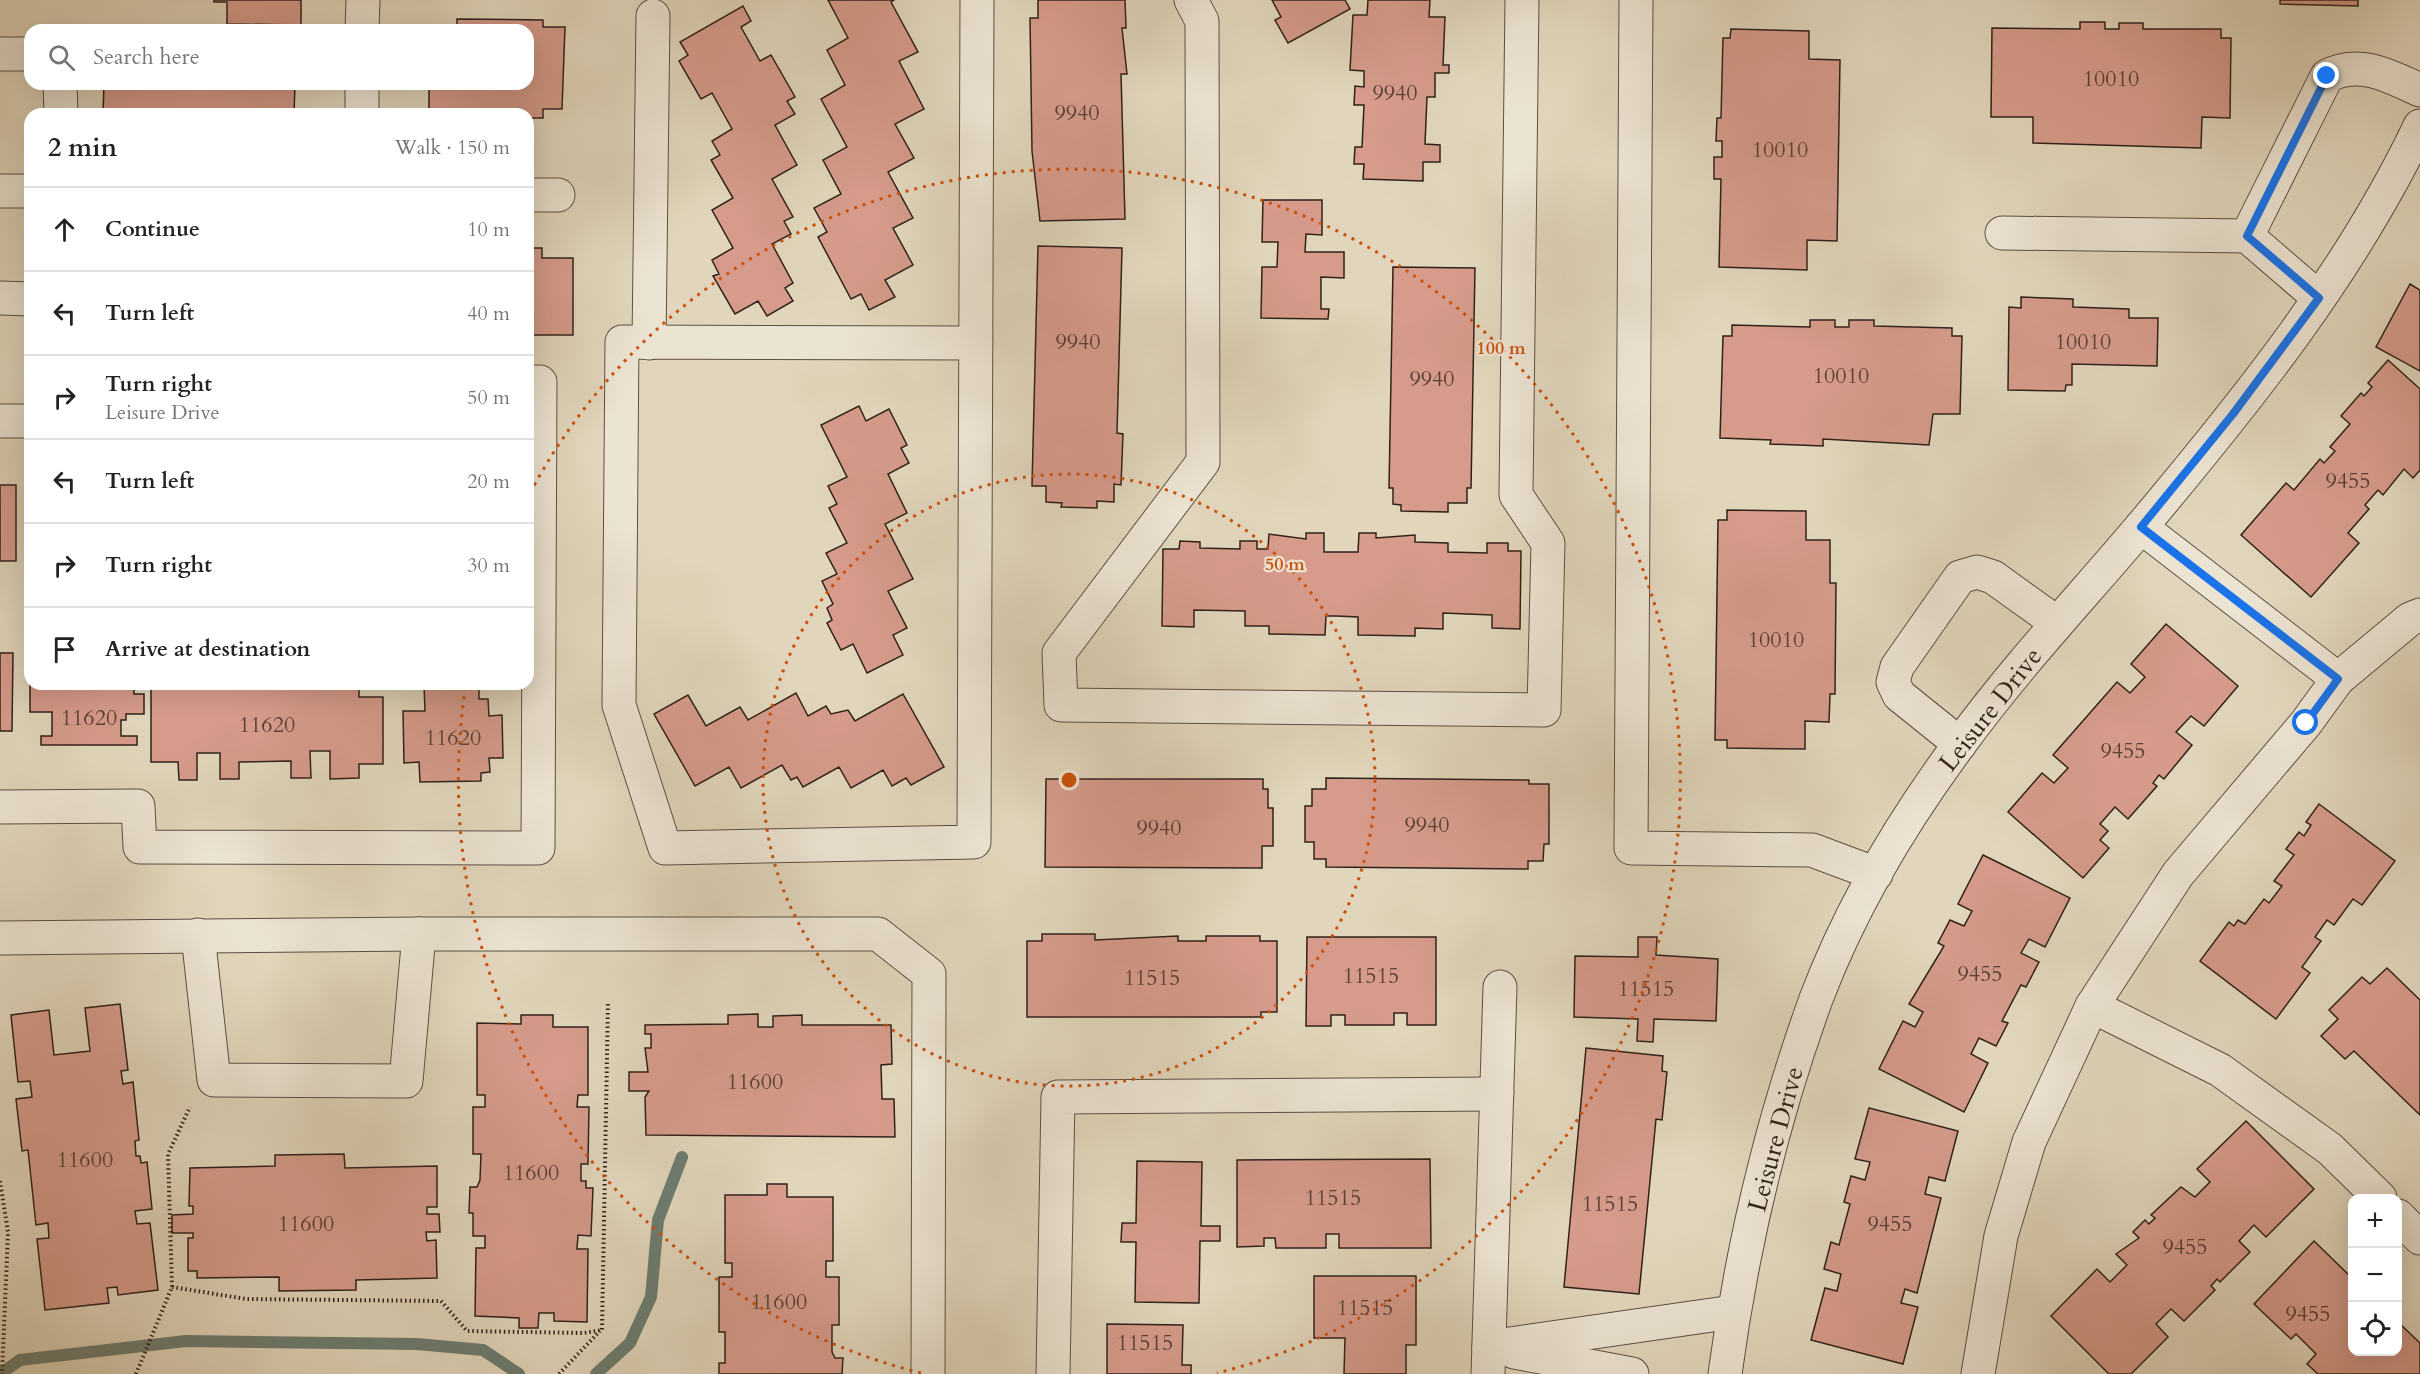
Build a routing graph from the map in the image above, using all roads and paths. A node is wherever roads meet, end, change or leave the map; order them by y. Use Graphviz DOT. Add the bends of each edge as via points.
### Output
graph roads {
  1 [pos="363,0"];
  2 [pos="977,0"];
  3 [pos="1191,0"];
  4 [pos="1522,0"];
  5 [pos="1636,0"];
  6 [pos="653,16"];
  7 [pos="362,24"];
  8 [pos="0,54"];
  9 [pos="24,54"];
  10 [pos="60,90"];
  11 [pos="362,90"];
  12 [pos="2420,90"];
  13 [pos="61,108"];
  14 [pos="362,108"];
  15 [pos="2420,126"];
  16 [pos="0,191"];
  17 [pos="24,191"];
  18 [pos="2002,233"];
  19 [pos="2247,236"];
  20 [pos="0,298"];
  21 [pos="24,298"];
  22 [pos="2319,298"];
  23 [pos="649,343"];
  24 [pos="976,343"];
  25 [pos="534,382"];
  26 [pos="0,421"];
  27 [pos="24,421"];
  28 [pos="2141,527"];
  29 [pos="2420,615"];
  30 [pos="2057,623"];
  31 [pos="2338,679"];
  32 [pos="1960,744"];
  33 [pos="0,807"];
  34 [pos="1876,874"];
  35 [pos="419,934"];
  36 [pos="198,935"];
  37 [pos="0,938"];
  38 [pos="1500,987"];
  39 [pos="608,1001"];
  40 [pos="2092,1006"];
  41 [pos="1497,1094"];
  42 [pos="191,1104"];
  43 [pos="0,1181"];
  44 [pos="2376,1194"];
  45 [pos="2402,1221"];
  46 [pos="2420,1238"];
  47 [pos="172,1287"];
  48 [pos="1733,1312"];
  49 [pos="602,1330"];
  50 [pos="1489,1361"];
  51 [pos="136,1373"];
  52 [pos="2,1374"];
  53 [pos="559,1374"];
  54 [pos="928,1374"];
  55 [pos="1053,1374"];
  56 [pos="1632,1374"];
  57 [pos="1725,1374"];
  58 [pos="1978,1374"];
  1 -- 7 [label="street"];
  2 -- 24 [label="street"];
  3 -- 4 [label="street" via="1202,21 1203,462 1059,652 1061,705 1544,710 1548,543 1516,495"];
  5 -- 34 [label="street" via="1631,848 1812,850"];
  6 -- 23 [label="street"];
  8 -- 9 [label="street"];
  10 -- 13 [label="street"];
  11 -- 14 [label="street"];
  12 -- 19 [label="street" via="2375,69 2340,69 2327,76"];
  15 -- 22 [label="street, Leisure Drive" via="2355,246"];
  16 -- 17 [label="street"];
  18 -- 19 [label="street"];
  19 -- 22 [label="street"];
  20 -- 21 [label="street"];
  22 -- 28 [label="street, Leisure Drive" via="2233,414"];
  23 -- 24 [label="street"];
  23 -- 24 [label="street" via="622,342 619,705 665,848 974,842"];
  25 -- 33 [label="street" via="540,382 538,848 140,847 138,806"];
  26 -- 27 [label="street"];
  28 -- 30 [label="street, Leisure Drive"];
  28 -- 31 [label="street"];
  29 -- 31 [label="street"];
  30 -- 32 [label="street, Leisure Drive"];
  30 -- 32 [label="street" via="1993,577 1977,572 1960,577 1897,667 1893,682 1899,694"];
  31 -- 40 [label="street" via="2306,723 2178,874"];
  32 -- 34 [label="street, Leisure Drive"];
  34 -- 48 [label="street, Leisure Drive" via="1817,997 1798,1054 1758,1196"];
  35 -- 36 [label="street"];
  35 -- 36 [label="street" via="406,1081 214,1080"];
  35 -- 54 [label="street" via="878,934 929,974"];
  36 -- 37 [label="street"];
  38 -- 41 [label="street"];
  39 -- 49 [label="path"];
  40 -- 44 [label="street" via="2220,1070 2330,1149"];
  40 -- 58 [label="street" via="2029,1142 2001,1236"];
  41 -- 50 [label="street"];
  41 -- 55 [label="street" via="1058,1097"];
  42 -- 47 [label="path" via="168,1154"];
  43 -- 52 [label="path" via="8,1232"];
  45 -- 46 [label="street"];
  47 -- 49 [label="path" via="246,1299 441,1301 467,1330"];
  47 -- 51 [label="path"];
  48 -- 50 [label="street"];
  48 -- 57 [label="street, Leisure Drive"];
  49 -- 53 [label="path"];
  50 -- 56 [label="street"];
}
